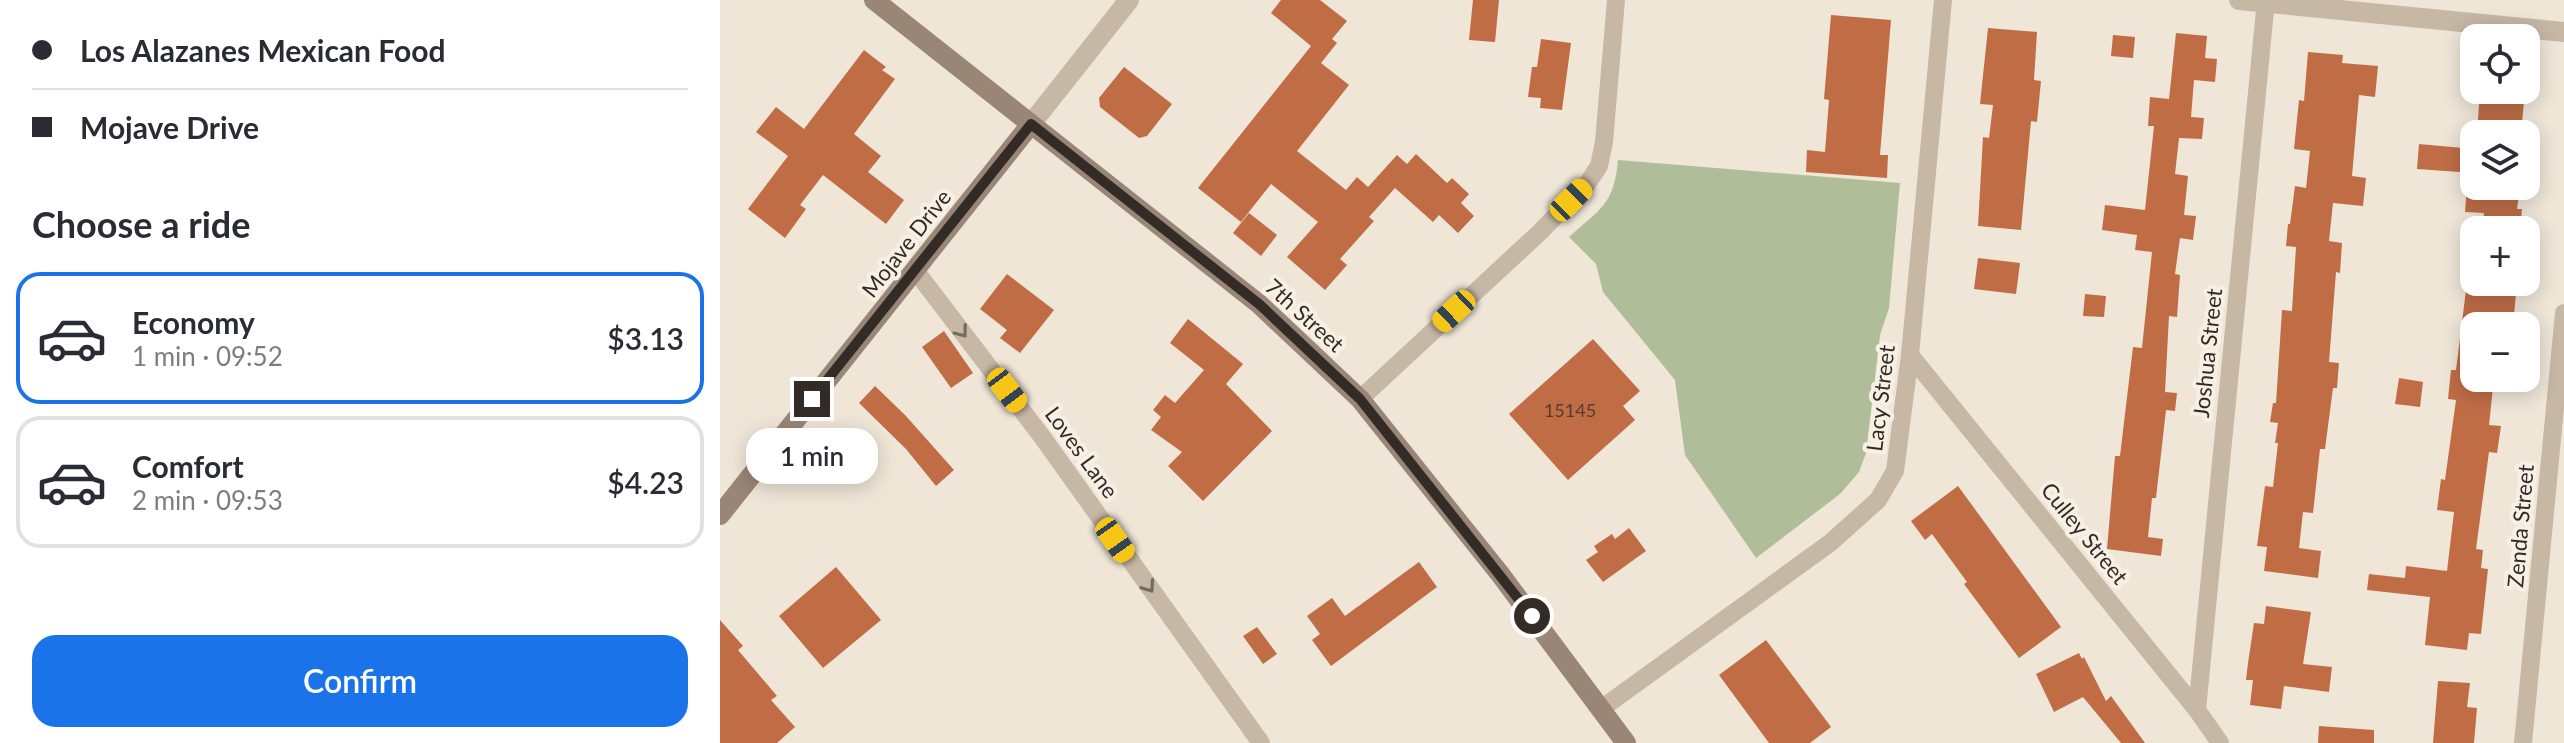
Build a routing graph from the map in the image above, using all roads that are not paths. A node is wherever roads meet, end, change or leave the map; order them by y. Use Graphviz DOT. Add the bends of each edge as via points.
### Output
graph roads {
  1 [pos="874,0"];
  2 [pos="1129,0"];
  3 [pos="1616,0"];
  4 [pos="1943,0"];
  5 [pos="2239,0"];
  6 [pos="2266,1"];
  7 [pos="2564,32"];
  8 [pos="1031,124"];
  9 [pos="915,270"];
  10 [pos="2564,313"];
  11 [pos="1910,355"];
  12 [pos="1360,399"];
  13 [pos="720,515"];
  14 [pos="1601,709"];
  15 [pos="2197,710"];
  16 [pos="1261,743"];
  17 [pos="1626,743"];
  18 [pos="2220,743"];
  19 [pos="2523,743"];
  1 -- 8 [label="main road, 7th Street"];
  2 -- 8 [label="street, Mojave Drive"];
  3 -- 12 [label="street" via="1599,166 1539,233"];
  4 -- 11 [label="street, Lacy Street"];
  5 -- 6 [label="street"];
  6 -- 7 [label="street"];
  6 -- 15 [label="street, Joshua Street"];
  8 -- 9 [label="main road, Mojave Drive"];
  8 -- 12 [label="main road, 7th Street" via="1259,304"];
  9 -- 13 [label="main road, Mojave Drive"];
  9 -- 16 [label="street, Loves Lane, one-way" via="1043,438"];
  10 -- 19 [label="street, Zenda Street"];
  11 -- 14 [label="street, Lacy Street" via="1895,471 1878,500 1830,543"];
  11 -- 15 [label="street, Culley Street"];
  12 -- 14 [label="main road, 7th Street"];
  14 -- 17 [label="main road, 7th Street"];
  15 -- 18 [label="street, Culley Street"];
}
